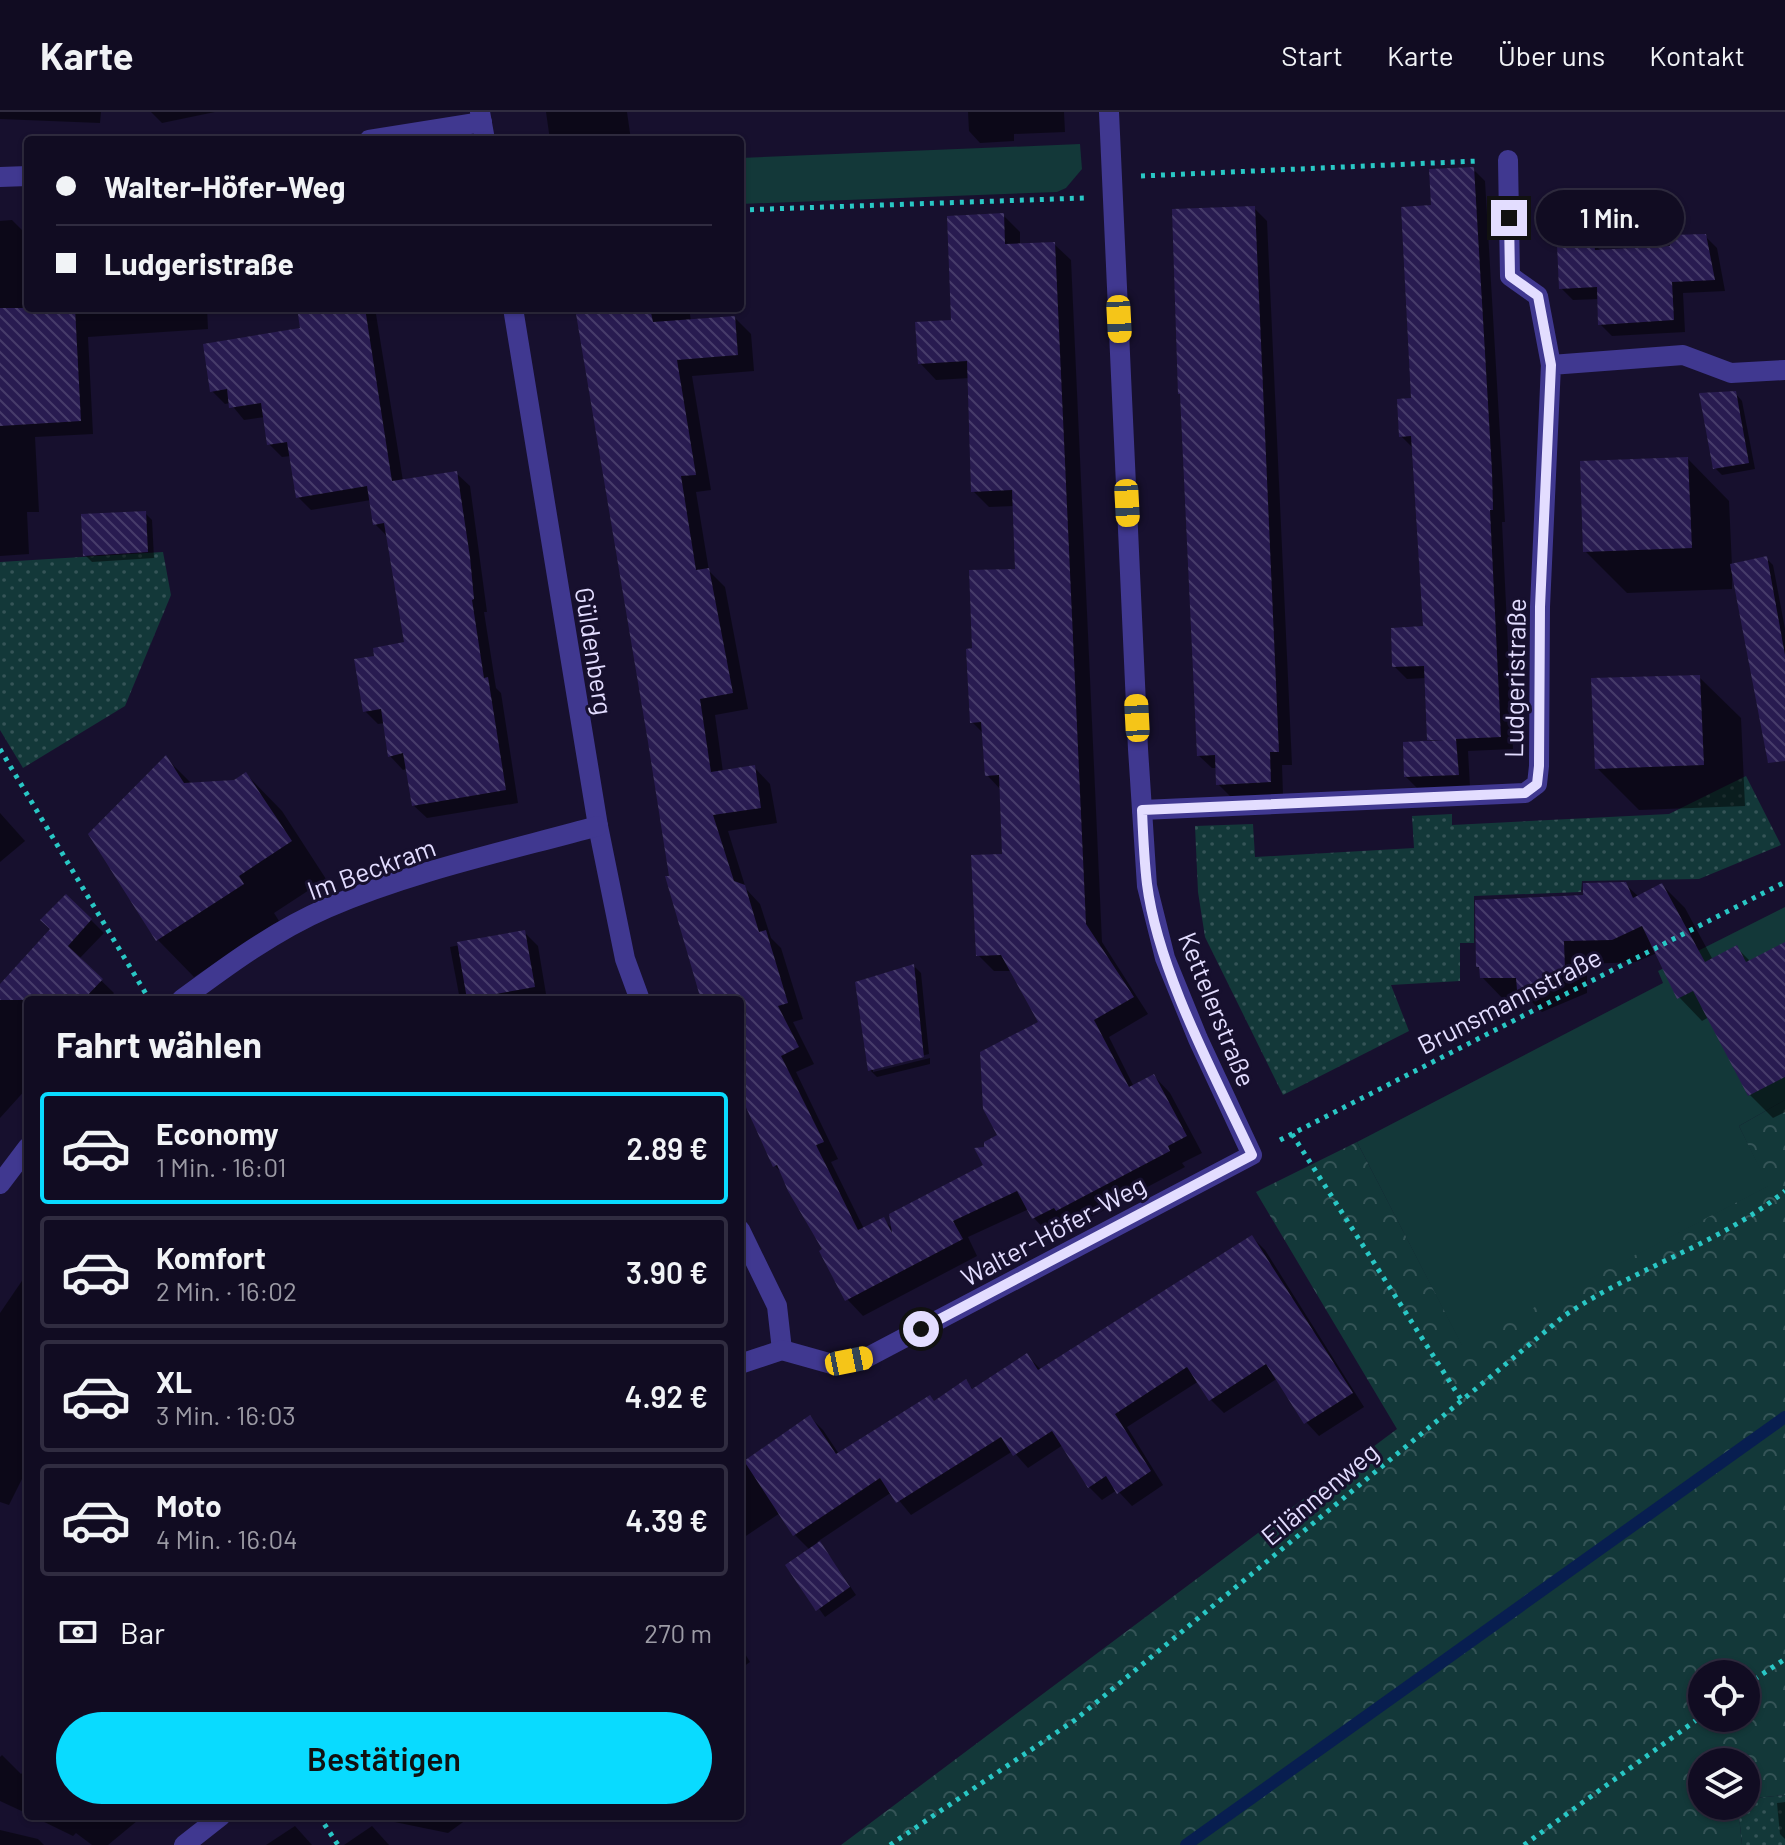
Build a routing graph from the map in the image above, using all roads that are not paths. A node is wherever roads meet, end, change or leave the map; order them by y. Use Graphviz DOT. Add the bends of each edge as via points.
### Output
graph roads {
  1 [pos="1109,112"];
  2 [pos="483,125"];
  3 [pos="399,136"];
  4 [pos="1508,160"];
  5 [pos="24,176"];
  6 [pos="0,177"];
  7 [pos="514,312"];
  8 [pos="1551,365"];
  9 [pos="1785,370"];
  10 [pos="1142,810"];
  11 [pos="598,826"];
  12 [pos="186,996"];
  13 [pos="639,996"];
  14 [pos="24,1152"];
  15 [pos="1252,1155"];
  16 [pos="0,1184"];
  17 [pos="744,1238"];
  18 [pos="782,1350"];
  19 [pos="744,1363"];
  20 [pos="216,1820"];
  21 [pos="184,1845"];
  1 -- 10 [label="street, Kettelerstraße"];
  2 -- 3 [label="street"];
  4 -- 8 [label="street, Ludgeristraße" via="1510,276 1538,296"];
  5 -- 6 [label="street"];
  7 -- 11 [label="street, Güldenberg"];
  8 -- 9 [label="street" via="1683,355 1731,373"];
  8 -- 10 [label="street, Ludgeristraße" via="1537,784 1525,793"];
  10 -- 15 [label="street, Kettelerstraße" via="1147,886 1165,958"];
  11 -- 12 [label="street, Im Beckram" via="396,882 324,909 242,955"];
  11 -- 13 [label="street, Güldenberg" via="625,959"];
  14 -- 16 [label="street"];
  15 -- 18 [label="street, Walter-Höfer-Weg" via="866,1358 832,1364"];
  17 -- 18 [label="street" via="777,1306"];
  18 -- 19 [label="street"];
  20 -- 21 [label="street"];
}
